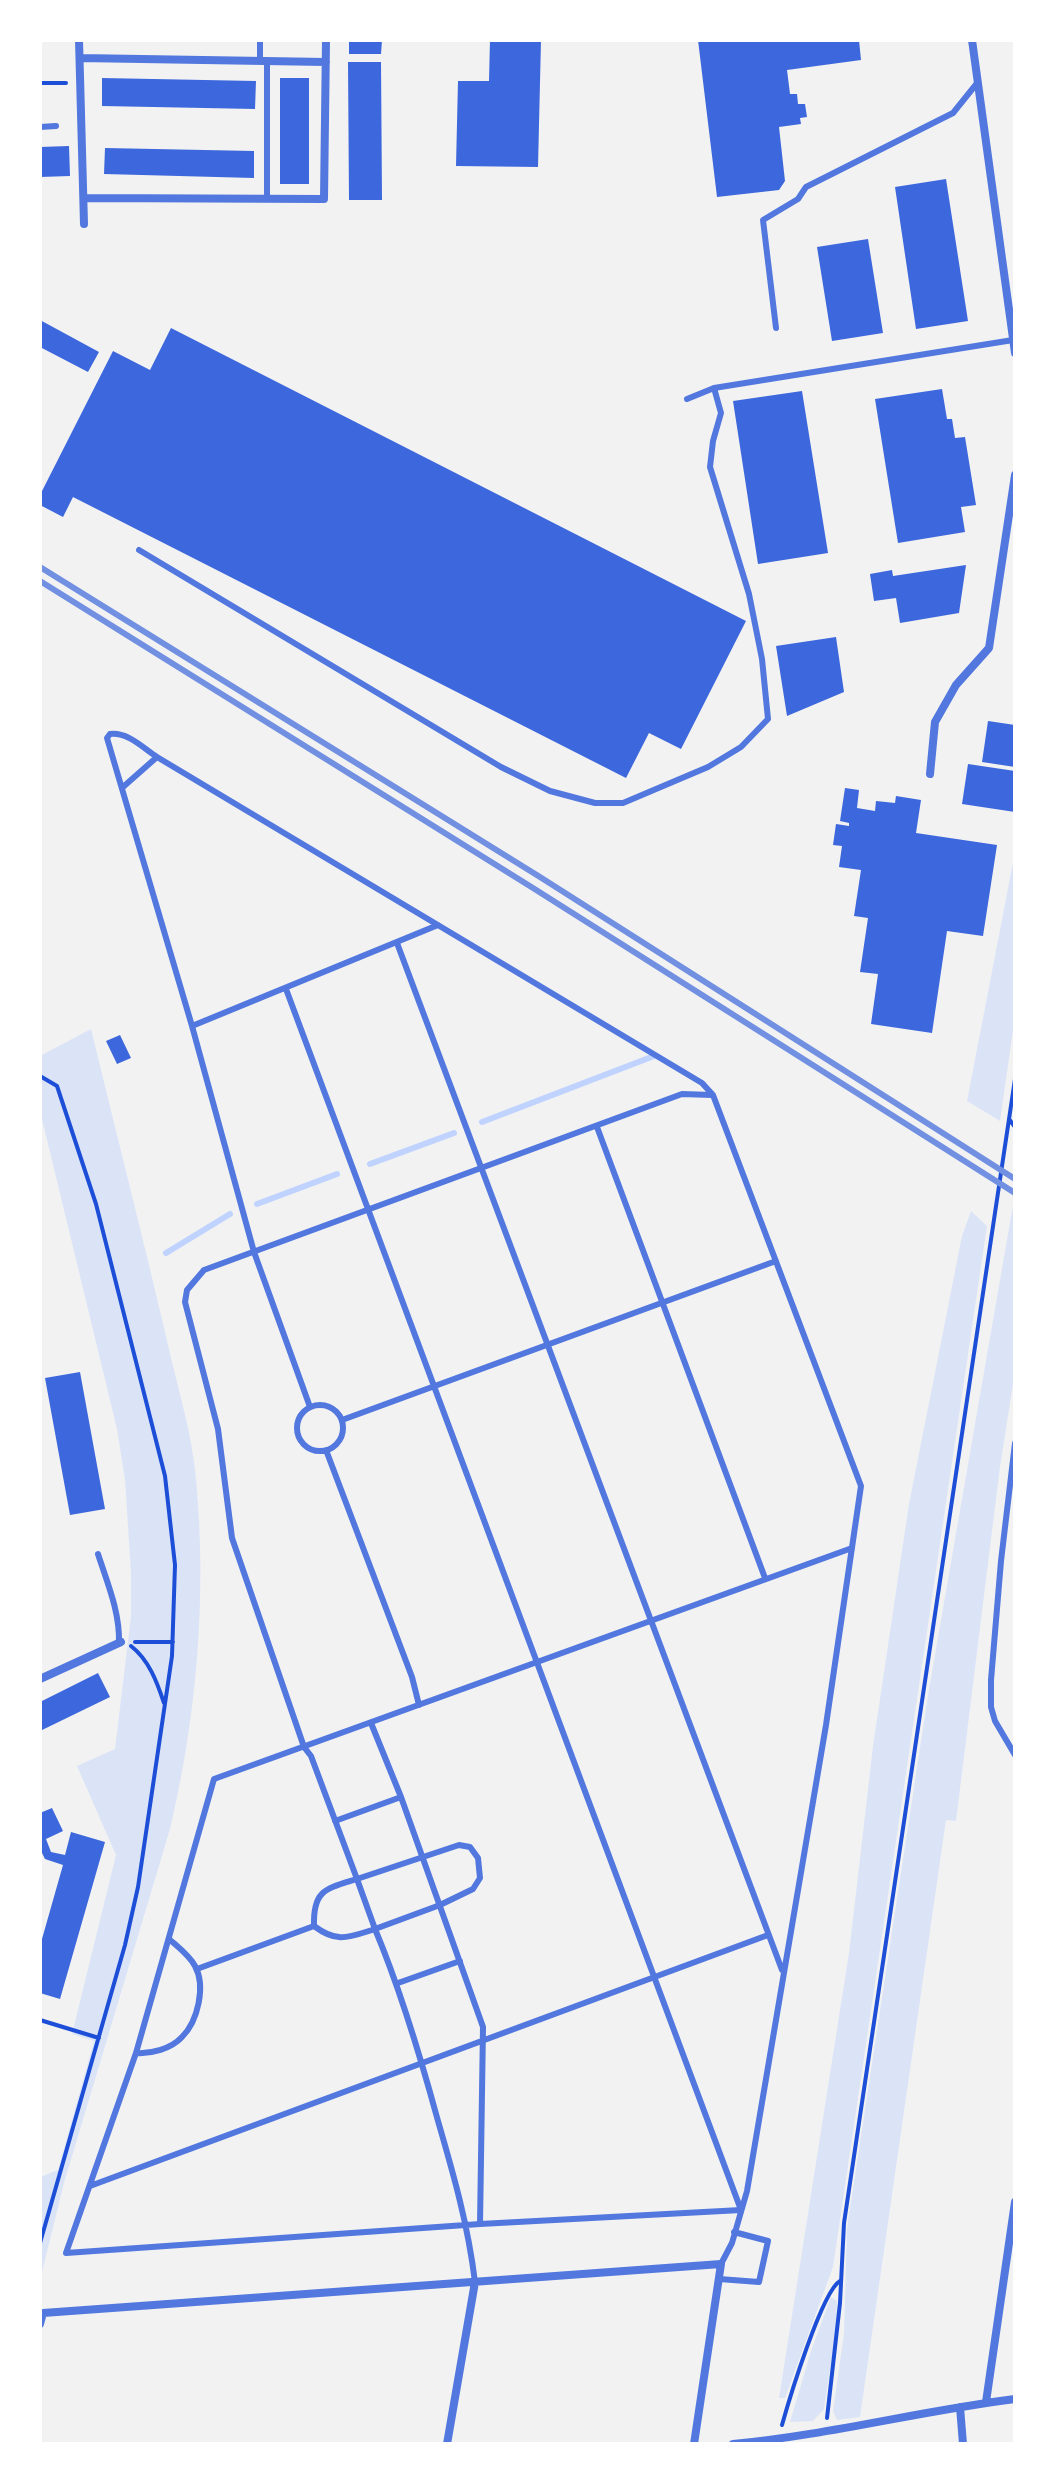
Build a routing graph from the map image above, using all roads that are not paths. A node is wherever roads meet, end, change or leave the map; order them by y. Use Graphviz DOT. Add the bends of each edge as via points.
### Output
graph roads {
  1 [pos="79,40"];
  2 [pos="260,40"];
  3 [pos="326,40"];
  4 [pos="972,40"];
  5 [pos="80,58"];
  6 [pos="263,61"];
  7 [pos="326,62"];
  8 [pos="978,82"];
  9 [pos="56,126"];
  10 [pos="40,127"];
  11 [pos="85,198"];
  12 [pos="267,198"];
  13 [pos="84,224"];
  14 [pos="776,328"];
  15 [pos="1013,340"];
  16 [pos="1015,353"];
  17 [pos="714,388"];
  18 [pos="687,399"];
  19 [pos="1015,475"];
  20 [pos="139,550"];
  21 [pos="157,757"];
  22 [pos="930,774"];
  23 [pos="123,787"];
  24 [pos="438,925"];
  25 [pos="397,943"];
  26 [pos="286,989"];
  27 [pos="192,1026"];
  28 [pos="713,1095"];
  29 [pos="597,1127"];
  30 [pos="483,1167"];
  31 [pos="370,1210"];
  32 [pos="254,1252"];
  33 [pos="776,1261"];
  34 [pos="662,1301"];
  35 [pos="548,1344"];
  36 [pos="433,1386"];
  37 [pos="310,1407"];
  38 [pos="342,1420"];
  39 [pos="1015,1443"];
  40 [pos="326,1450"];
  41 [pos="852,1548"];
  42 [pos="98,1554"];
  43 [pos="765,1578"];
  44 [pos="650,1620"];
  45 [pos="122,1642"];
  46 [pos="535,1662"];
  47 [pos="40,1679"];
  48 [pos="419,1705"];
  49 [pos="371,1723"];
  50 [pos="304,1747"];
  51 [pos="1015,1755"];
  52 [pos="401,1797"];
  53 [pos="335,1821"];
  54 [pos="422,1857"];
  55 [pos="357,1879"];
  56 [pos="440,1905"];
  57 [pos="314,1926"];
  58 [pos="375,1929"];
  59 [pos="768,1935"];
  60 [pos="169,1939"];
  61 [pos="460,1961"];
  62 [pos="197,1969"];
  63 [pos="783,1973"];
  64 [pos="653,1977"];
  65 [pos="398,1983"];
  66 [pos="483,2040"];
  67 [pos="136,2053"];
  68 [pos="422,2062"];
  69 [pos="90,2186"];
  70 [pos="1015,2202"];
  71 [pos="741,2210"];
  72 [pos="480,2224"];
  73 [pos="468,2226"];
  74 [pos="734,2232"];
  75 [pos="721,2264"];
  76 [pos="719,2279"];
  77 [pos="475,2282"];
  78 [pos="40,2324"];
  79 [pos="1015,2399"];
  80 [pos="986,2402"];
  81 [pos="960,2407"];
  82 [pos="447,2444"];
  83 [pos="694,2444"];
  84 [pos="733,2444"];
  85 [pos="963,2444"];
  1 -- 5 [label="street"];
  2 -- 6 [label="lane"];
  3 -- 7 [label="street"];
  4 -- 8 [label="street"];
  5 -- 6 [label="street"];
  5 -- 11 [label="street"];
  6 -- 7 [label="street"];
  6 -- 12 [label="lane"];
  7 -- 12 [label="street" via="324,199"];
  8 -- 14 [label="lane" via="953,113 806,187 798,199 763,220"];
  8 -- 15 [label="street"];
  9 -- 10 [label="lane"];
  11 -- 12 [label="street"];
  11 -- 13 [label="street"];
  15 -- 16 [label="street"];
  15 -- 17 [label="lane"];
  17 -- 18 [label="lane"];
  17 -- 20 [label="lane" via="721,413 710,467 749,594 768,719 741,747 708,767 623,803 595,803 550,791 501,767"];
  19 -- 22 [label="street" via="989,648 956,685 935,722"];
  21 -- 23 [label="lane"];
  21 -- 23 [label="lane" via="128,737 110,734"];
  21 -- 24 [label="lane"];
  23 -- 27 [label="lane"];
  24 -- 25 [label="lane"];
  24 -- 28 [label="lane" via="702,1083"];
  25 -- 26 [label="lane"];
  25 -- 30 [label="lane"];
  26 -- 27 [label="lane"];
  26 -- 31 [label="lane"];
  27 -- 32 [label="lane"];
  28 -- 29 [label="lane" via="682,1094"];
  28 -- 33 [label="lane"];
  29 -- 30 [label="lane"];
  29 -- 34 [label="lane"];
  30 -- 31 [label="lane"];
  30 -- 35 [label="lane"];
  31 -- 32 [label="lane"];
  31 -- 36 [label="lane"];
  32 -- 37 [label="lane"];
  32 -- 50 [label="lane" via="204,1270 187,1290 185,1302 218,1429 232,1538"];
  33 -- 34 [label="lane"];
  33 -- 41 [label="lane" via="861,1486"];
  34 -- 35 [label="lane"];
  34 -- 43 [label="lane"];
  35 -- 36 [label="lane"];
  35 -- 44 [label="lane"];
  36 -- 38 [label="lane"];
  36 -- 46 [label="lane"];
  37 -- 38 [label="lane" via="332,1408"];
  37 -- 40 [label="lane" via="297,1424 300,1439 311,1449"];
  38 -- 40 [label="lane" via="339,1441"];
  39 -- 51 [label="lane" via="991,1707"];
  40 -- 48 [label="lane"];
  41 -- 43 [label="lane"];
  41 -- 63 [label="lane"];
  42 -- 45 [label="lane"];
  43 -- 44 [label="lane"];
  44 -- 46 [label="lane"];
  44 -- 59 [label="lane"];
  45 -- 47 [label="street"];
  46 -- 48 [label="lane"];
  46 -- 64 [label="lane"];
  48 -- 49 [label="lane"];
  49 -- 50 [label="lane"];
  49 -- 52 [label="lane"];
  50 -- 53 [label="lane"];
  50 -- 60 [label="lane" via="214,1779"];
  52 -- 53 [label="lane"];
  52 -- 54 [label="lane"];
  53 -- 55 [label="lane"];
  54 -- 55 [label="lane"];
  54 -- 56 [label="lane"];
  54 -- 56 [label="lane" via="459,1845 470,1847 478,1858 480,1878 473,1889"];
  55 -- 57 [label="lane" via="321,1893 315,1902"];
  55 -- 58 [label="lane"];
  56 -- 58 [label="lane"];
  56 -- 61 [label="lane"];
  57 -- 58 [label="lane" via="329,1937 346,1938"];
  57 -- 62 [label="lane"];
  58 -- 65 [label="lane"];
  59 -- 63 [label="lane"];
  59 -- 64 [label="lane"];
  60 -- 62 [label="lane"];
  60 -- 67 [label="lane"];
  61 -- 65 [label="lane"];
  61 -- 66 [label="lane"];
  62 -- 67 [label="lane" via="201,1995 183,2037 148,2054"];
  63 -- 71 [label="lane"];
  64 -- 66 [label="lane"];
  64 -- 71 [label="lane"];
  65 -- 68 [label="lane"];
  66 -- 68 [label="lane"];
  66 -- 72 [label="lane"];
  67 -- 69 [label="lane"];
  68 -- 69 [label="lane"];
  68 -- 73 [label="lane"];
  69 -- 73 [label="lane" via="66,2253"];
  70 -- 80 [label="street"];
  71 -- 72 [label="lane"];
  71 -- 74 [label="lane"];
  72 -- 73 [label="lane"];
  73 -- 77 [label="lane"];
  74 -- 75 [label="lane"];
  74 -- 76 [label="lane" via="768,2241 759,2282"];
  75 -- 76 [label="street"];
  75 -- 77 [label="street"];
  76 -- 83 [label="street"];
  77 -- 78 [label="street" via="43,2313"];
  77 -- 82 [label="street"];
  79 -- 80 [label="street"];
  80 -- 81 [label="street"];
  81 -- 84 [label="street"];
  81 -- 85 [label="street"];
}
